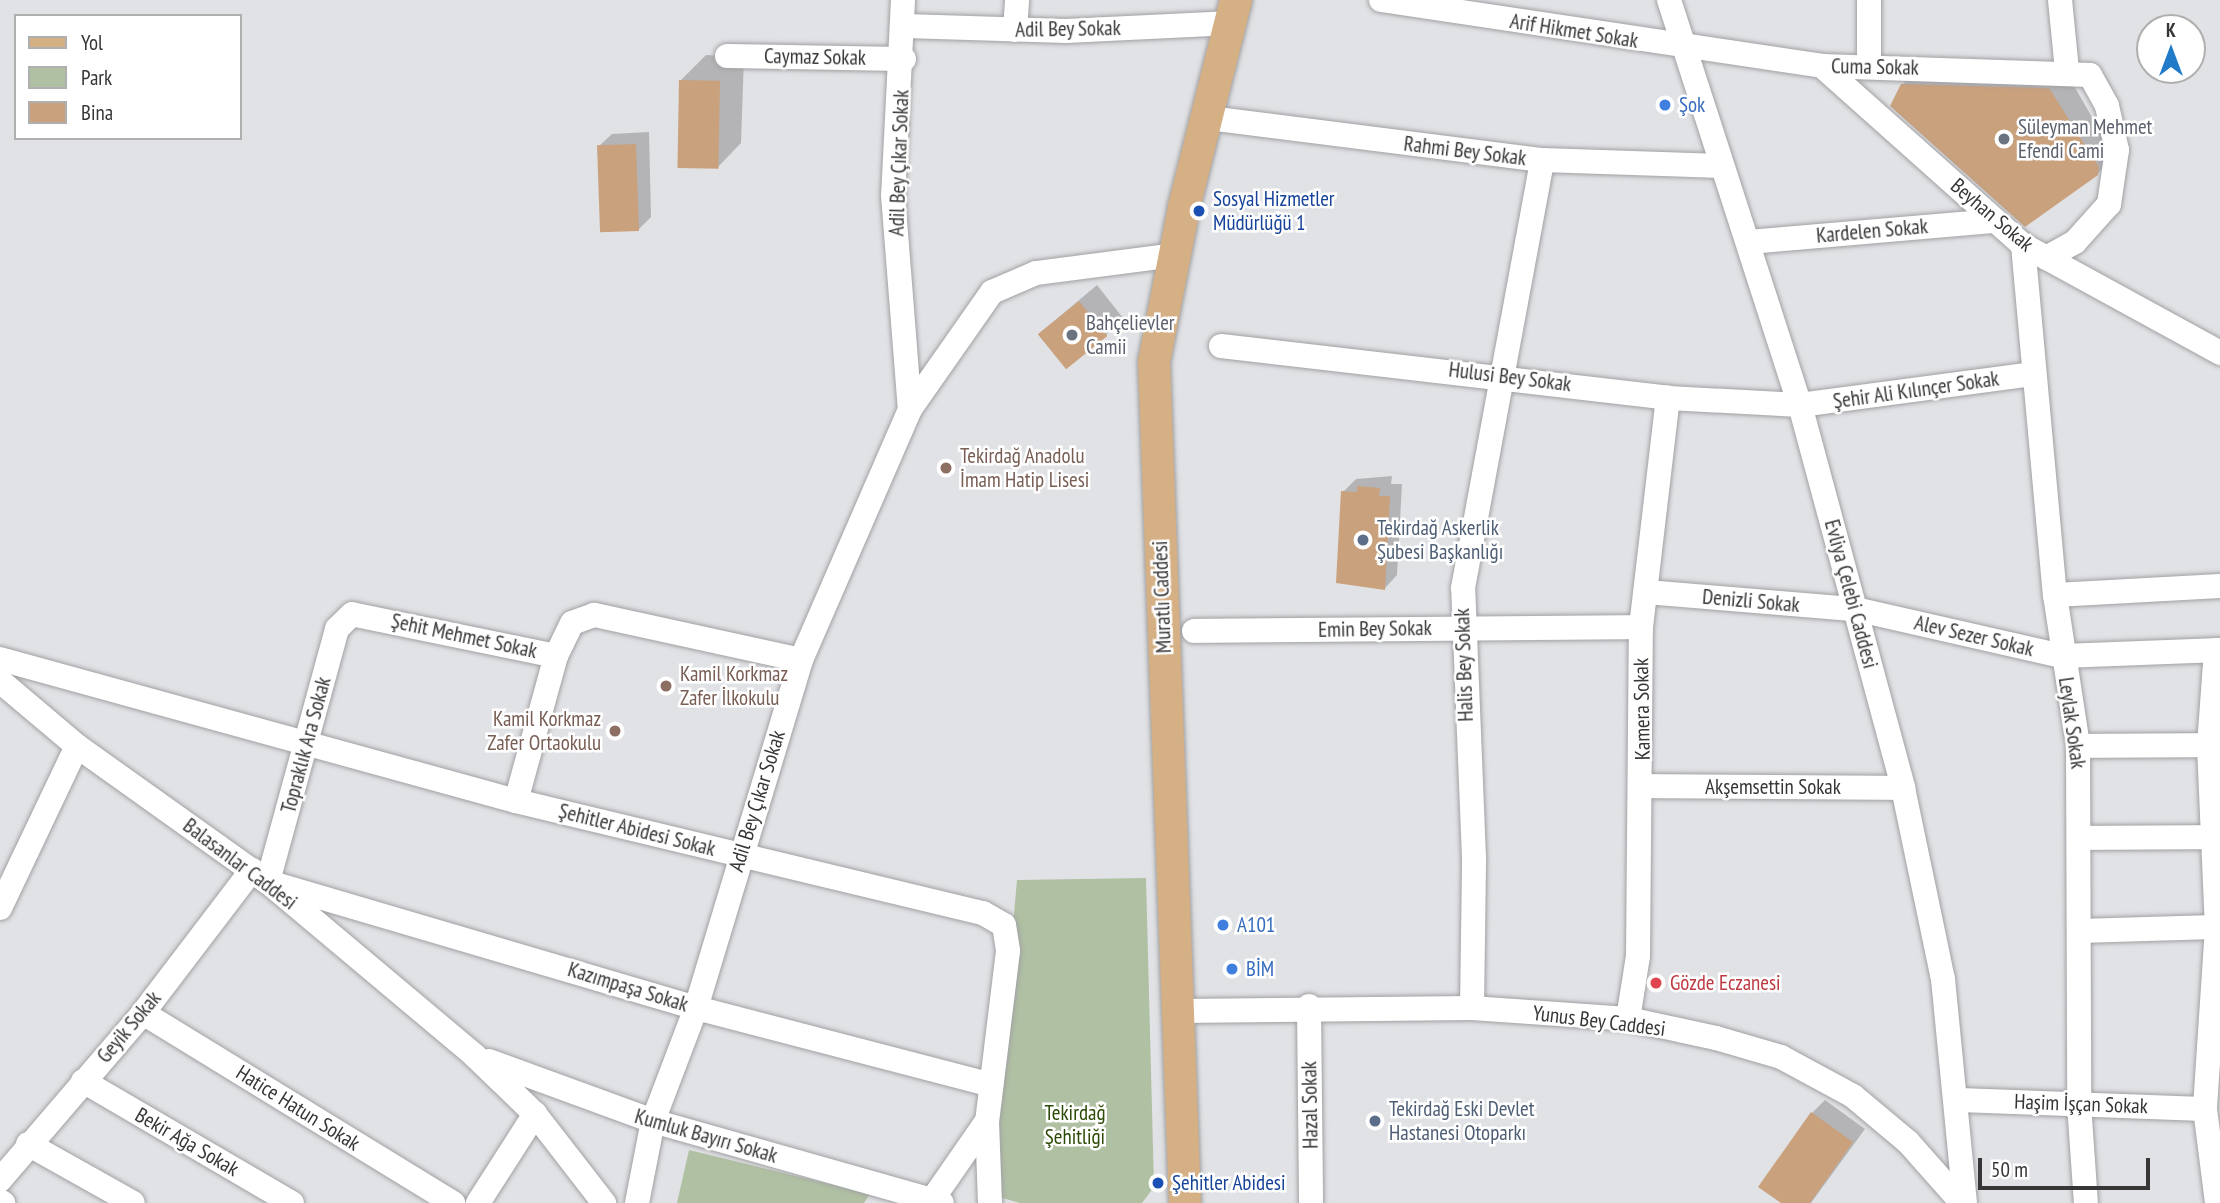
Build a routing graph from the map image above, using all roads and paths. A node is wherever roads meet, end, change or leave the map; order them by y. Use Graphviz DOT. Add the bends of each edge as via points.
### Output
graph roads {
  1 [pos="903,0"];
  2 [pos="1017,0"];
  3 [pos="1381,0"];
  4 [pos="1669,0"];
  5 [pos="1868,0"];
  6 [pos="2060,0"];
  7 [pos="1234,12"];
  8 [pos="905,26"];
  9 [pos="1015,30"];
  10 [pos="1684,49"];
  11 [pos="727,56"];
  12 [pos="904,59"];
  13 [pos="1822,66"];
  14 [pos="1869,67"];
  15 [pos="2067,70"];
  16 [pos="1209,118"];
  17 [pos="1542,160"];
  18 [pos="1722,166"];
  19 [pos="1995,221"];
  20 [pos="1749,242"];
  21 [pos="2023,245"];
  22 [pos="1174,255"];
  23 [pos="2046,258"];
  24 [pos="1221,346"];
  25 [pos="2220,353"];
  26 [pos="1503,374"];
  27 [pos="2032,374"];
  28 [pos="1668,398"];
  29 [pos="1800,405"];
  30 [pos="910,410"];
  31 [pos="2220,586"];
  32 [pos="1646,592"];
  33 [pos="2055,595"];
  34 [pos="1855,609"];
  35 [pos="352,614"];
  36 [pos="1460,627"];
  37 [pos="1641,627"];
  38 [pos="1194,631"];
  39 [pos="2218,650"];
  40 [pos="556,656"];
  41 [pos="2062,656"];
  42 [pos="0,659"];
  43 [pos="801,660"];
  44 [pos="0,681"];
  45 [pos="2214,745"];
  46 [pos="77,746"];
  47 [pos="308,746"];
  48 [pos="2078,746"];
  49 [pos="1643,786"];
  50 [pos="1903,788"];
  51 [pos="516,801"];
  52 [pos="2218,837"];
  53 [pos="2082,838"];
  54 [pos="739,855"];
  55 [pos="260,876"];
  56 [pos="0,908"];
  57 [pos="2218,927"];
  58 [pos="2082,931"];
  59 [pos="1309,1006"];
  60 [pos="696,1008"];
  61 [pos="1472,1008"];
  62 [pos="1179,1011"];
  63 [pos="143,1013"];
  64 [pos="1628,1019"];
  65 [pos="474,1055"];
  66 [pos="83,1081"];
  67 [pos="991,1085"];
  68 [pos="1958,1100"];
  69 [pos="2079,1104"];
  70 [pos="2205,1109"];
  71 [pos="536,1114"];
  72 [pos="653,1122"];
  73 [pos="987,1122"];
  74 [pos="28,1144"];
  75 [pos="0,1180"];
  76 [pos="924,1200"];
  77 [pos="133,1203"];
  78 [pos="292,1203"];
  79 [pos="453,1203"];
  80 [pos="478,1203"];
  81 [pos="604,1203"];
  82 [pos="637,1203"];
  83 [pos="990,1203"];
  84 [pos="1185,1203"];
  85 [pos="1311,1203"];
  86 [pos="1964,1203"];
  87 [pos="2086,1203"];
  88 [pos="2217,1203"];
  1 -- 8 [label="street, Adil Bey Çıkar Sokak"];
  2 -- 9 [label="street"];
  3 -- 10 [label="street, Arif Hikmet Sokak"];
  4 -- 10 [label="street, Evliya Çelebi Caddesi"];
  5 -- 14 [label="street"];
  6 -- 15 [label="street"];
  7 -- 9 [label="street, Adil Bey Sokak"];
  7 -- 16 [label="main road, Muratlı Caddesi"];
  8 -- 9 [label="street, Adil Bey Sokak"];
  8 -- 12 [label="street, Adil Bey Çıkar Sokak"];
  10 -- 13 [label="street, Cuma Sokak"];
  10 -- 18 [label="street, Evliya Çelebi Caddesi"];
  11 -- 12 [label="street, Caymaz Sokak"];
  12 -- 30 [label="street, Adil Bey Çıkar Sokak" via="893,195"];
  13 -- 14 [label="street, Cuma Sokak"];
  13 -- 19 [label="street, Beyhan Sokak"];
  14 -- 15 [label="street, Cuma Sokak"];
  15 -- 23 [label="street" via="2090,75 2108,106 2117,150 2109,204 2075,242"];
  16 -- 17 [label="street, Rahmi Bey Sokak"];
  16 -- 22 [label="main road, Muratlı Caddesi"];
  17 -- 18 [label="street, Rahmi Bey Sokak"];
  17 -- 26 [label="street, Halis Bey Sokak"];
  18 -- 20 [label="street, Evliya Çelebi Caddesi"];
  19 -- 20 [label="street, Kardelen Sokak"];
  19 -- 21 [label="street, Beyhan Sokak"];
  20 -- 29 [label="street, Evliya Çelebi Caddesi"];
  21 -- 23 [label="street, Beyhan Sokak"];
  21 -- 27 [label="street, Leylak Sokak"];
  22 -- 30 [label="street, Adil Bey Çıkar Sokak" via="1036,273 992,292"];
  22 -- 62 [label="main road, Muratlı Caddesi" via="1154,362"];
  23 -- 25 [label="street, Beyhan Sokak"];
  24 -- 26 [label="street, Hulusi Bey Sokak"];
  26 -- 28 [label="street, Hulusi Bey Sokak"];
  26 -- 36 [label="street, Halis Bey Sokak"];
  27 -- 29 [label="street, Şehir Ali Kılınçer Sokak"];
  27 -- 33 [label="street, Leylak Sokak"];
  28 -- 29 [label="street, Hulusi Bey Sokak"];
  28 -- 32 [label="street, Kamera Sokak"];
  29 -- 34 [label="street, Evliya Çelebi Caddesi"];
  30 -- 43 [label="street, Adil Bey Çıkar Sokak"];
  31 -- 33 [label="street"];
  32 -- 34 [label="street, Denizli Sokak"];
  32 -- 37 [label="street, Kamera Sokak"];
  33 -- 41 [label="street, Leylak Sokak"];
  34 -- 41 [label="street, Alev Sezer Sokak"];
  34 -- 50 [label="street, Evliya Çelebi Caddesi"];
  35 -- 40 [label="street, Şehit Mehmet Sokak"];
  35 -- 47 [label="street, Topraklık Ara Sokak" via="337,629"];
  36 -- 37 [label="street, Emin Bey Sokak"];
  36 -- 38 [label="street, Emin Bey Sokak"];
  36 -- 61 [label="street, Halis Bey Sokak" via="1474,858"];
  37 -- 49 [label="street, Kamera Sokak"];
  39 -- 41 [label="street, Alev Sezer Sokak"];
  39 -- 45 [label="street"];
  40 -- 43 [label="street, Şehit Mehmet Sokak" via="572,622 594,615"];
  40 -- 51 [label="street"];
  41 -- 48 [label="street, Leylak Sokak"];
  42 -- 47 [label="street, Şehitler Abidesi Sokak"];
  43 -- 54 [label="street, Adil Bey Çıkar Sokak"];
  44 -- 46 [label="street, Balasanlar Caddesi"];
  45 -- 48 [label="street"];
  45 -- 52 [label="street"];
  46 -- 55 [label="street, Balasanlar Caddesi"];
  46 -- 56 [label="street"];
  47 -- 51 [label="street, Şehitler Abidesi Sokak"];
  47 -- 55 [label="street, Topraklık Ara Sokak"];
  48 -- 53 [label="street, Leylak Sokak"];
  49 -- 50 [label="street, Akşemsettin Sokak"];
  49 -- 64 [label="street, Kamera Sokak" via="1638,956"];
  50 -- 68 [label="street, Evliya Çelebi Caddesi" via="1944,979"];
  51 -- 54 [label="street, Şehitler Abidesi Sokak"];
  52 -- 53 [label="street"];
  52 -- 57 [label="street"];
  53 -- 58 [label="street, Leylak Sokak"];
  54 -- 60 [label="street, Adil Bey Çıkar Sokak"];
  54 -- 67 [label="street, Şehitler Abidesi Sokak" via="983,913 1004,925 1008,951"];
  55 -- 60 [label="street, Kazımpaşa Sokak"];
  55 -- 63 [label="street, Geyik Sokak"];
  55 -- 65 [label="street, Balasanlar Caddesi"];
  57 -- 58 [label="street"];
  57 -- 70 [label="street"];
  58 -- 69 [label="street, Leylak Sokak"];
  59 -- 61 [label="street, Yunus Bey Caddesi"];
  59 -- 62 [label="street, Yunus Bey Caddesi"];
  59 -- 85 [label="street, Hazal Sokak"];
  60 -- 67 [label="street, Kazımpaşa Sokak"];
  60 -- 72 [label="street, Adil Bey Çıkar Sokak"];
  61 -- 64 [label="street, Yunus Bey Caddesi"];
  62 -- 84 [label="main road, Muratlı Caddesi"];
  63 -- 66 [label="street, Geyik Sokak"];
  63 -- 79 [label="street, Hatice Hatun Sokak"];
  64 -- 86 [label="street, Yunus Bey Caddesi" via="1781,1057 1853,1096 1908,1142"];
  65 -- 71 [label="street, Balasanlar Caddesi"];
  65 -- 72 [label="street, Kumluk Bayırı Sokak"];
  66 -- 74 [label="street, Geyik Sokak"];
  66 -- 78 [label="street, Bekir Ağa Sokak"];
  67 -- 73 [label="street, Şehitler Abidesi Sokak"];
  68 -- 69 [label="street, Haşim İşçan Sokak"];
  68 -- 86 [label="street, Evliya Çelebi Caddesi"];
  69 -- 70 [label="street, Haşim İşçan Sokak"];
  69 -- 87 [label="street, Leylak Sokak"];
  70 -- 88 [label="street"];
  71 -- 80 [label="street"];
  71 -- 81 [label="street, Balasanlar Caddesi"];
  72 -- 76 [label="street, Kumluk Bayırı Sokak"];
  72 -- 82 [label="street, Adil Bey Çıkar Sokak"];
  73 -- 76 [label="street"];
  73 -- 83 [label="street, Şehitler Abidesi Sokak"];
  74 -- 75 [label="street, Geyik Sokak"];
  74 -- 77 [label="street"];
}
